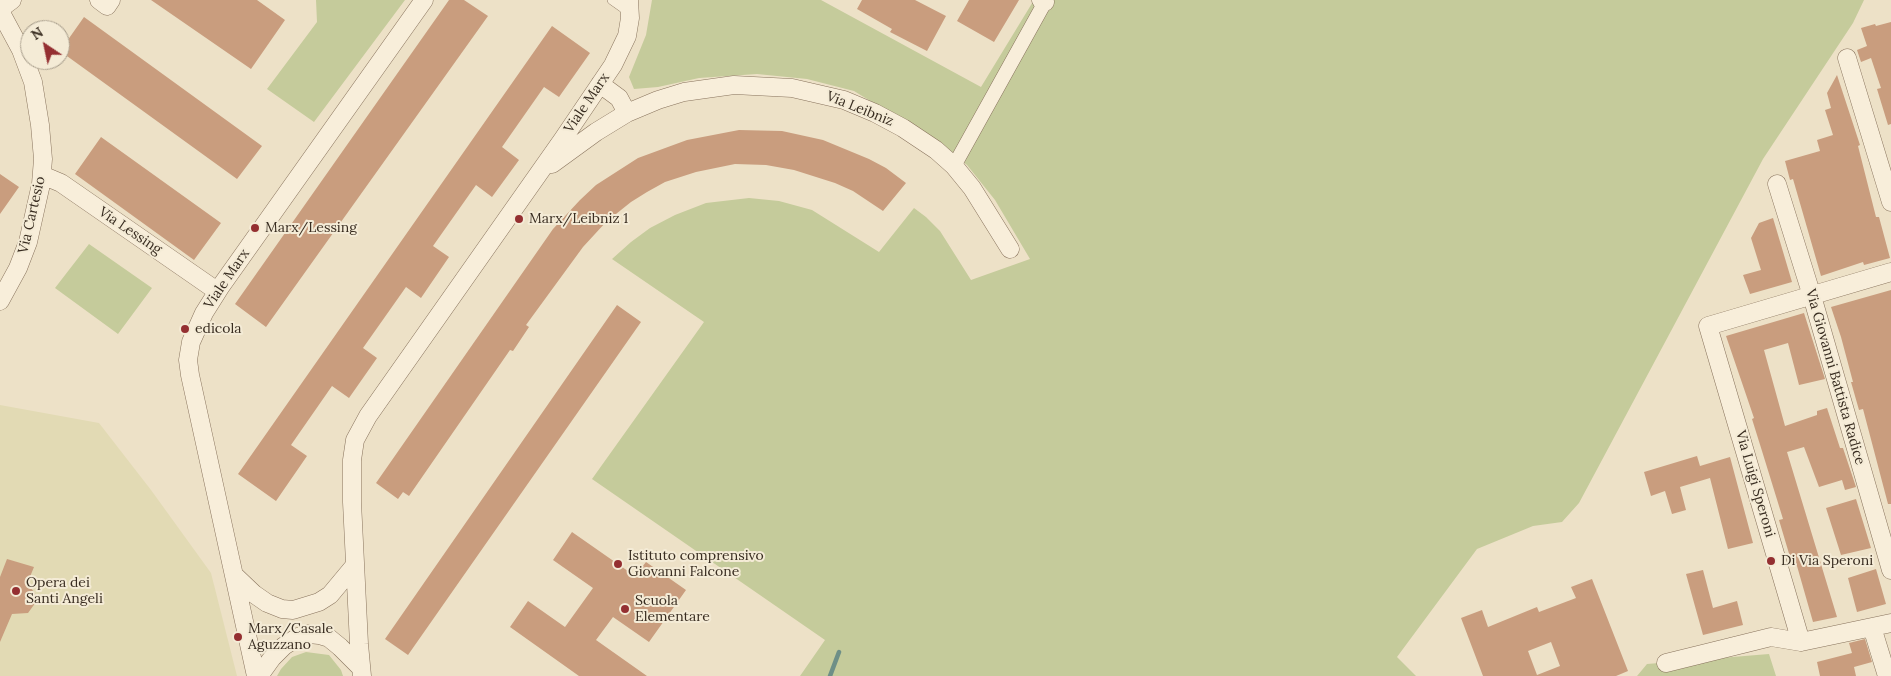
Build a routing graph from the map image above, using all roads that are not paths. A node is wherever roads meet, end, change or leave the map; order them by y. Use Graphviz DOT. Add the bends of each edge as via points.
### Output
graph roads {
  1 [pos="12,0"];
  2 [pos="98,0"];
  3 [pos="111,0"];
  4 [pos="424,0"];
  5 [pos="612,0"];
  6 [pos="1043,1"];
  7 [pos="629,6"];
  8 [pos="0,10"];
  9 [pos="1847,58"];
  10 [pos="600,84"];
  11 [pos="627,113"];
  12 [pos="954,166"];
  13 [pos="539,173"];
  14 [pos="42,175"];
  15 [pos="1777,184"];
  16 [pos="1891,202"];
  17 [pos="1010,249"];
  18 [pos="1891,272"];
  19 [pos="217,291"];
  20 [pos="1812,296"];
  21 [pos="0,301"];
  22 [pos="355,565"];
  23 [pos="1891,570"];
  24 [pos="234,575"];
  25 [pos="1891,623"];
  26 [pos="1872,628"];
  27 [pos="1801,642"];
  28 [pos="1666,663"];
  29 [pos="363,673"];
  30 [pos="258,676"];
  31 [pos="1887,676"];
  1 -- 8 [label="street"];
  2 -- 3 [label="street" via="107,6"];
  4 -- 19 [label="street, Viale Marx"];
  5 -- 7 [label="lane"];
  6 -- 12 [label="street"];
  7 -- 10 [label="street, Viale Marx" via="624,43"];
  8 -- 14 [label="street, Via Cartesio" via="33,82 40,125"];
  9 -- 16 [label="street"];
  10 -- 11 [label="street" via="618,98"];
  10 -- 13 [label="street, Viale Marx"];
  11 -- 12 [label="street, Via Leibniz" via="668,97 707,88 742,85 792,88 836,98 875,113 920,139"];
  11 -- 13 [label="street, Via Leibniz"];
  12 -- 17 [label="street, Via Leibniz" via="972,188"];
  13 -- 22 [label="street, Viale Marx" via="358,433 352,460"];
  14 -- 19 [label="street, Via Lessing" via="61,183"];
  14 -- 21 [label="street, Via Cartesio" via="28,242"];
  15 -- 20 [label="street, Via Giovanni Battista Radice"];
  18 -- 20 [label="street"];
  19 -- 24 [label="street, Viale Marx" via="196,329 188,360"];
  20 -- 23 [label="street, Via Giovanni Battista Radice"];
  20 -- 27 [label="street, Via Luigi Speroni" via="1708,326"];
  22 -- 24 [label="street" via="330,595 293,610 267,603"];
  22 -- 29 [label="street, Viale Marx"];
  24 -- 30 [label="street, Viale Marx"];
  25 -- 26 [label="street"];
  26 -- 27 [label="street"];
  26 -- 31 [label="street"];
  27 -- 28 [label="street" via="1771,637"];
  29 -- 30 [label="street, Viale Marx" via="329,638 309,634 284,646"];
}
